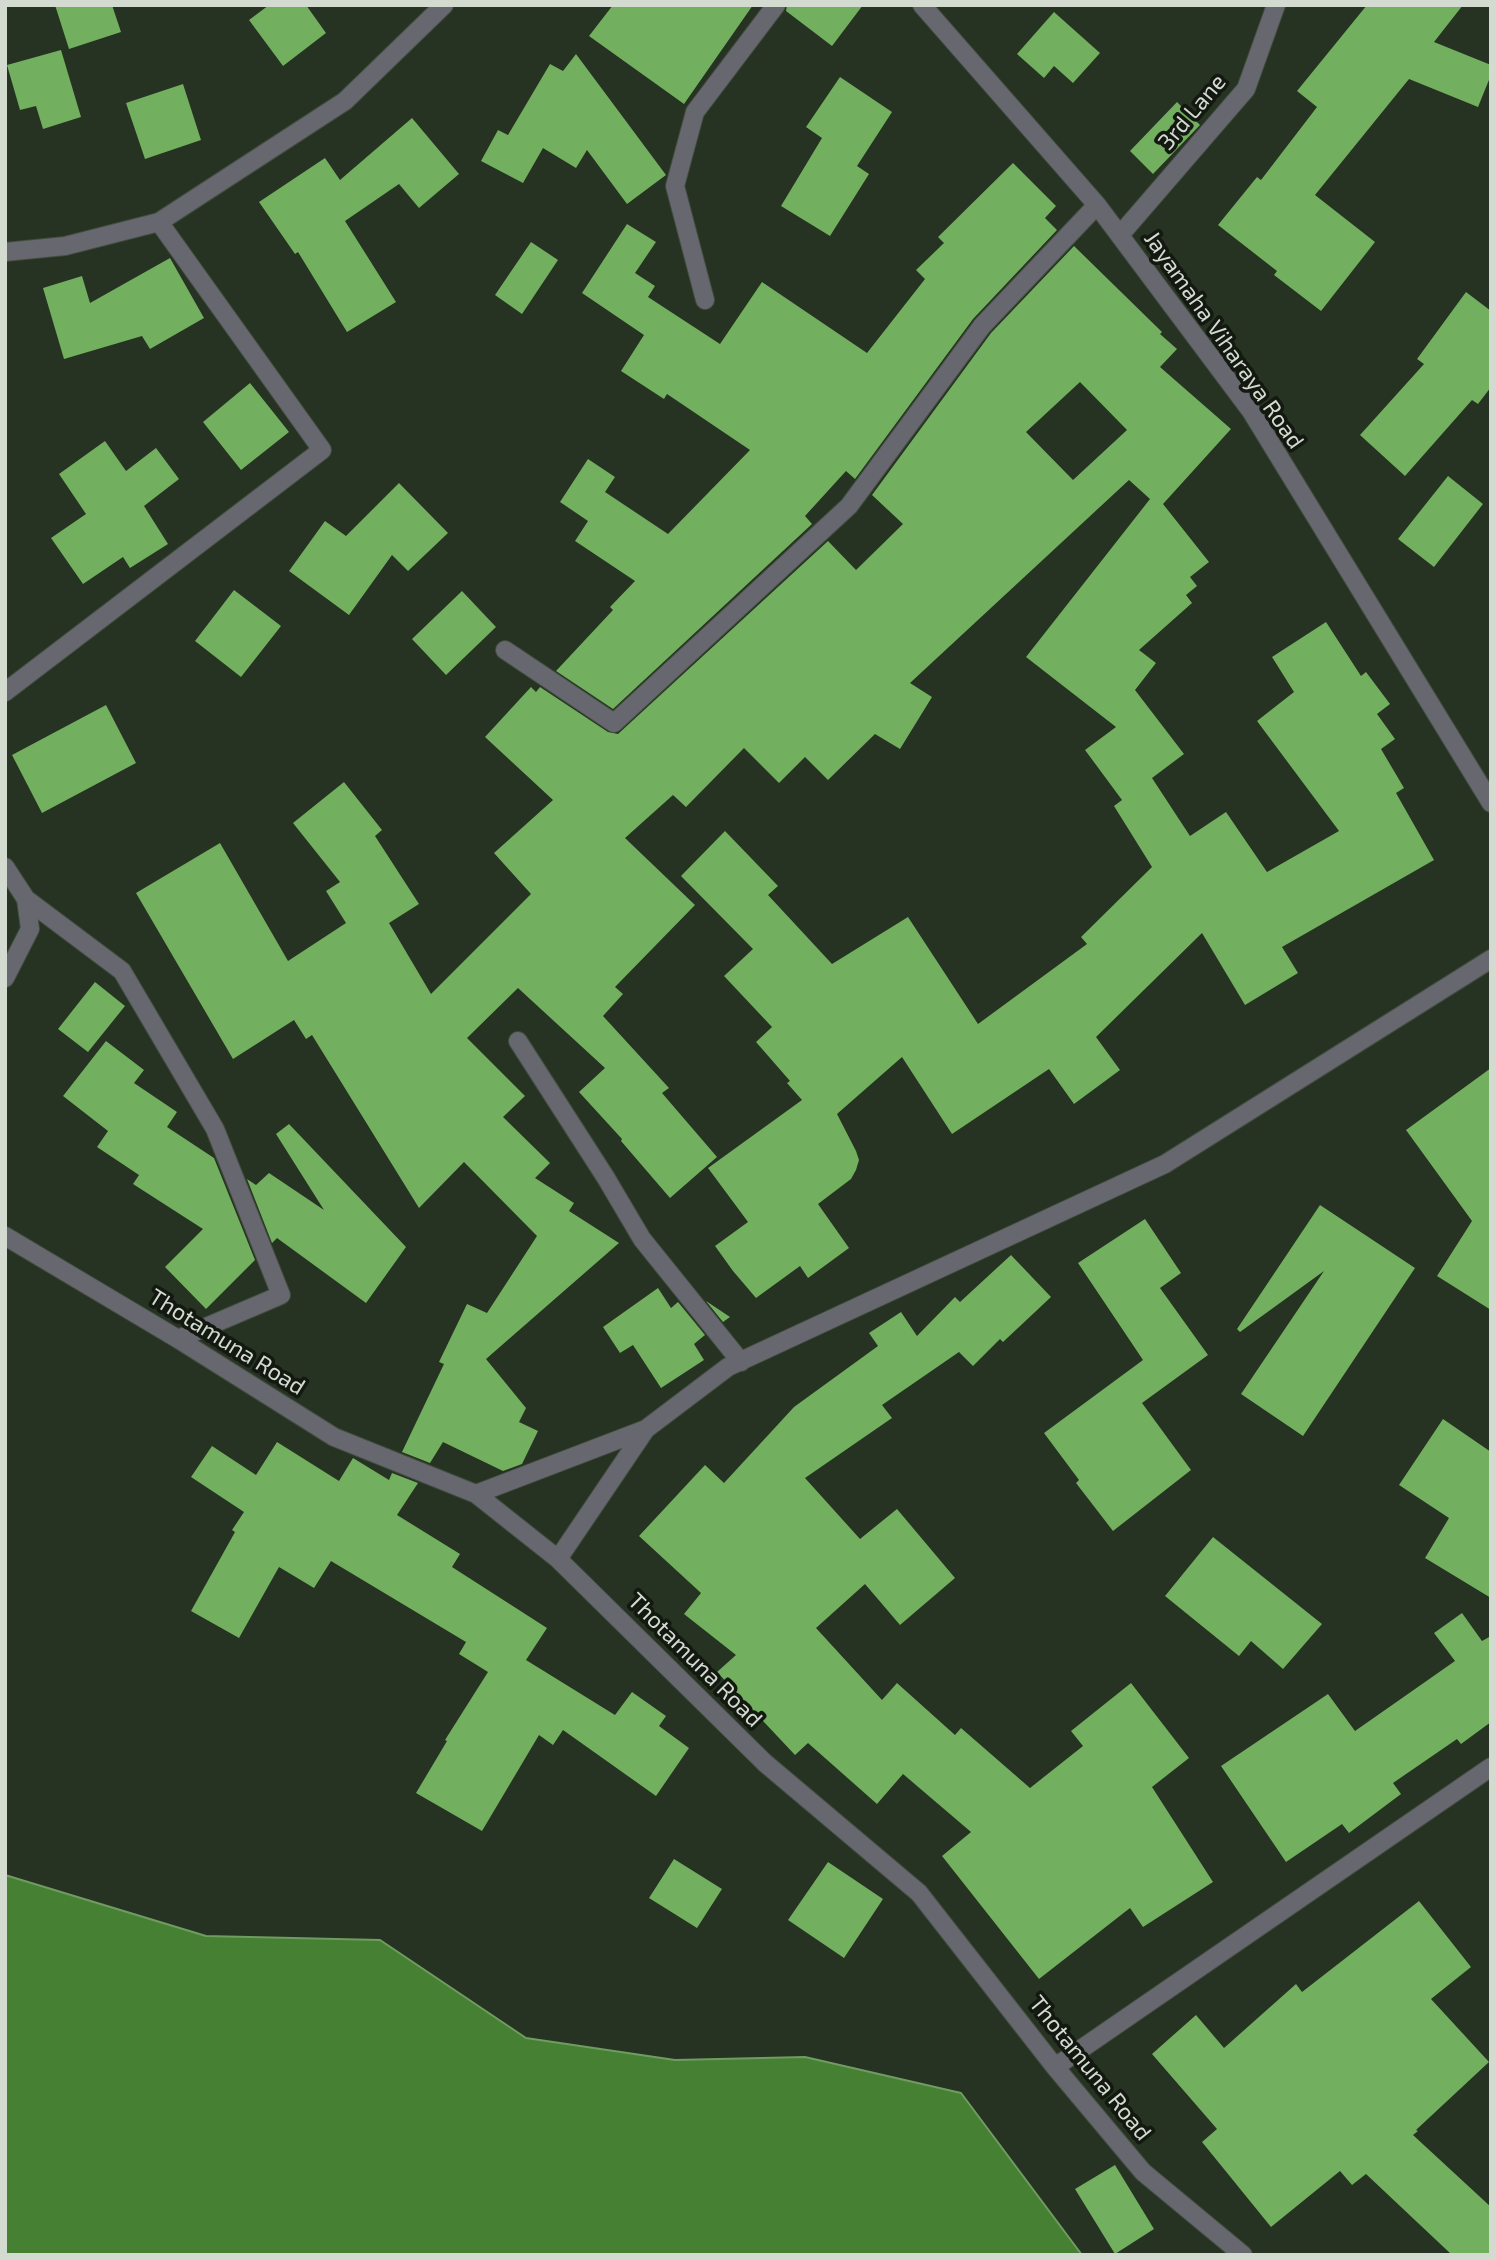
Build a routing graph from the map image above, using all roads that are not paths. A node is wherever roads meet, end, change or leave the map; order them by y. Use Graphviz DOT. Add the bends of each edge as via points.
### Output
graph roads {
  1 [pos="444,5"];
  2 [pos="776,5"];
  3 [pos="922,5"];
  4 [pos="1276,5"];
  5 [pos="1097,205"];
  6 [pos="159,222"];
  7 [pos="1120,235"];
  8 [pos="5,252"];
  9 [pos="705,300"];
  10 [pos="505,650"];
  11 [pos="5,692"];
  12 [pos="1491,803"];
  13 [pos="5,867"];
  14 [pos="26,899"];
  15 [pos="1491,959"];
  16 [pos="5,978"];
  17 [pos="517,1041"];
  18 [pos="5,1237"];
  19 [pos="178,1339"];
  20 [pos="741,1362"];
  21 [pos="646,1429"];
  22 [pos="476,1494"];
  23 [pos="558,1559"];
  24 [pos="1491,1767"];
  25 [pos="1055,2067"];
  26 [pos="1243,2255"];
  1 -- 6 [label="street" via="345,101"];
  2 -- 9 [label="street" via="695,112 675,186"];
  3 -- 5 [label="street, Jayamaha Viharaya Road"];
  4 -- 7 [label="street, 3rd Lane" via="1246,89"];
  5 -- 7 [label="street, Jayamaha Viharaya Road"];
  5 -- 10 [label="street" via="982,326 849,506 614,723"];
  6 -- 8 [label="street" via="65,246"];
  6 -- 11 [label="street" via="322,450"];
  7 -- 12 [label="street, Jayamaha Viharaya Road" via="1251,411"];
  13 -- 14 [label="street"];
  14 -- 16 [label="street" via="30,929"];
  14 -- 19 [label="street" via="122,971 215,1129 281,1295"];
  15 -- 20 [label="street" via="1166,1164"];
  17 -- 20 [label="street" via="642,1239"];
  18 -- 19 [label="street, Thotamuna Road"];
  19 -- 22 [label="street, Thotamuna Road" via="334,1437"];
  20 -- 21 [label="street"];
  21 -- 22 [label="street"];
  21 -- 23 [label="street"];
  22 -- 23 [label="street, Thotamuna Road"];
  23 -- 25 [label="street, Thotamuna Road" via="765,1763 919,1893"];
  24 -- 25 [label="street"];
  25 -- 26 [label="street, Thotamuna Road" via="1143,2172"];
}
